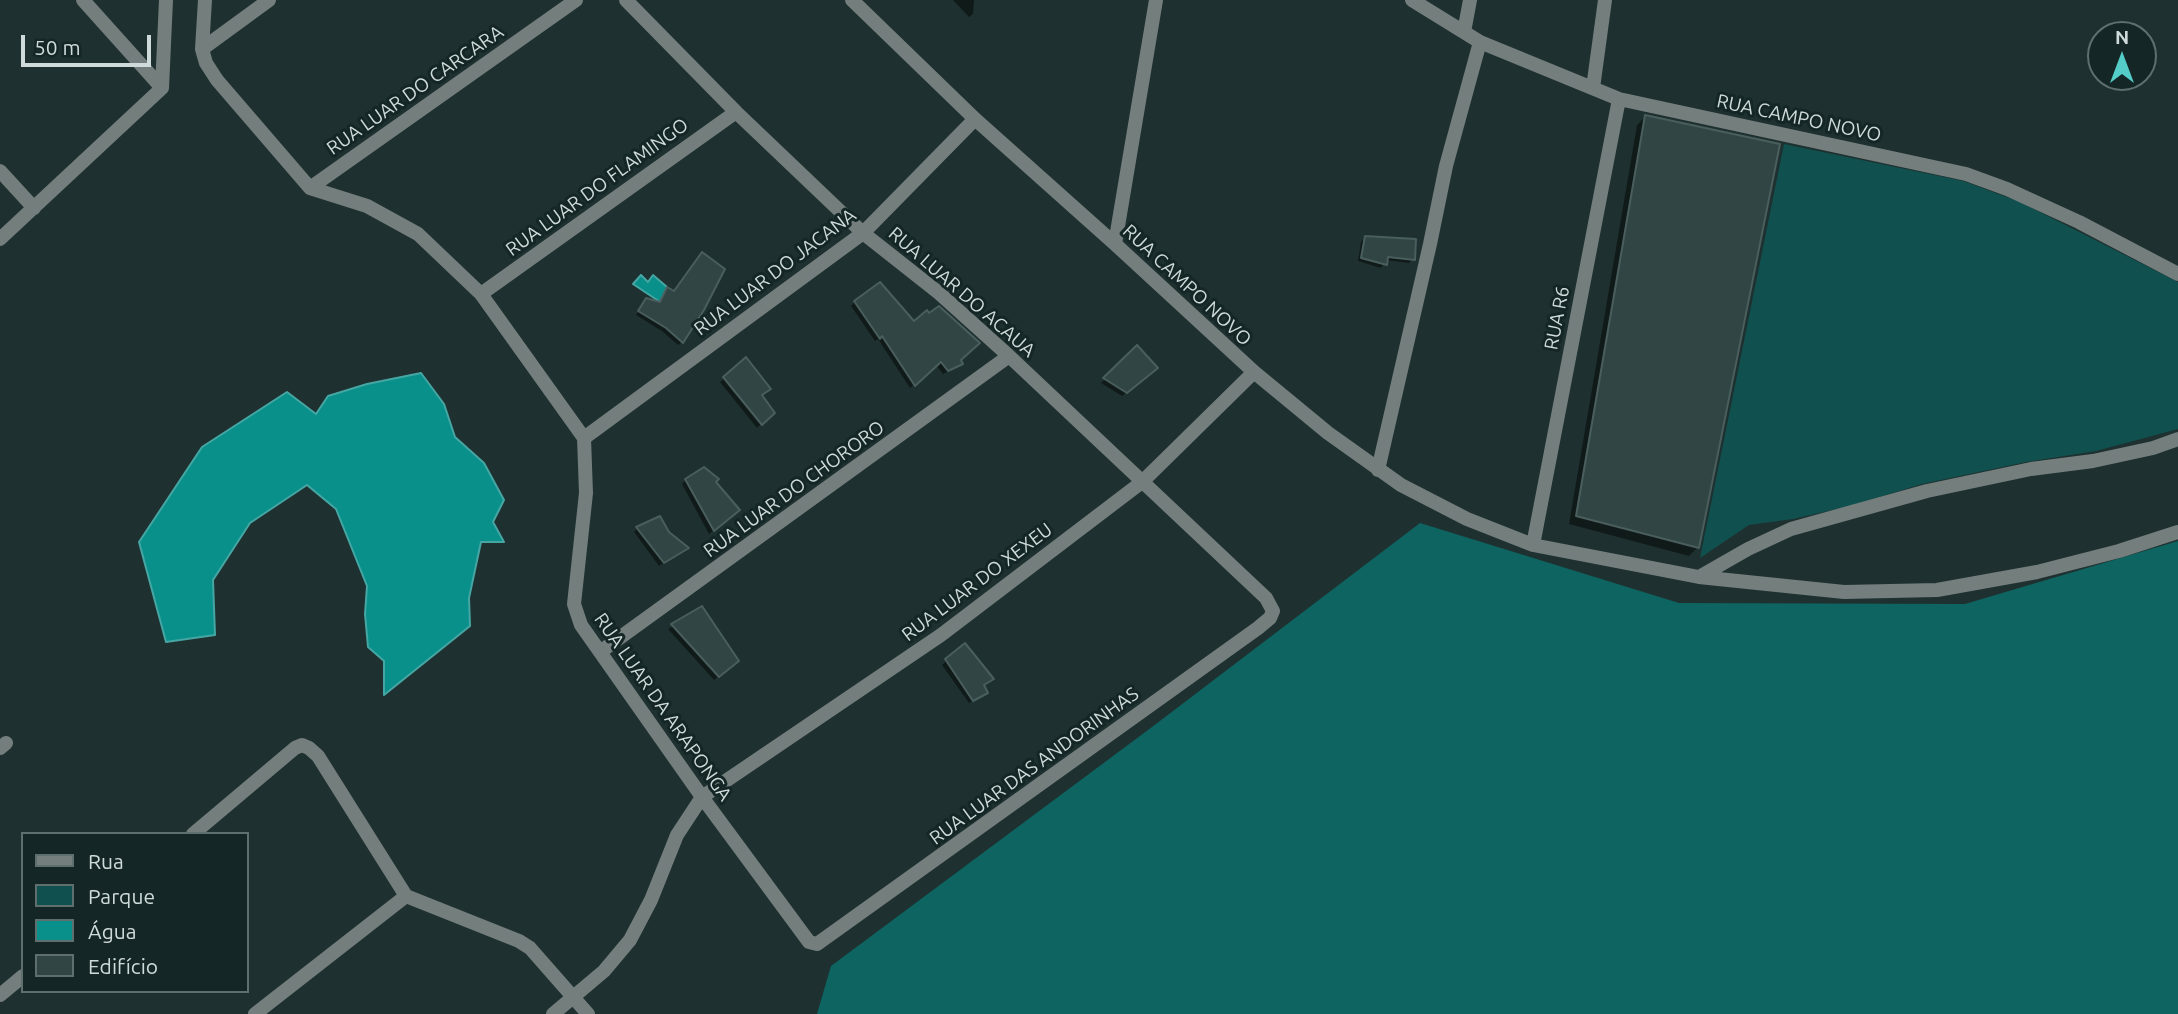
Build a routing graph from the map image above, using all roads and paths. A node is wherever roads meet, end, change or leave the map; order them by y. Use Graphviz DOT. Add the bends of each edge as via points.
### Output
graph roads {
  1 [pos="83,0"];
  2 [pos="166,0"];
  3 [pos="205,0"];
  4 [pos="269,0"];
  5 [pos="576,0"];
  6 [pos="626,0"];
  7 [pos="852,0"];
  8 [pos="1156,0"];
  9 [pos="1412,0"];
  10 [pos="1470,0"];
  11 [pos="1605,0"];
  12 [pos="1464,32"];
  13 [pos="1480,42"];
  14 [pos="202,49"];
  15 [pos="162,88"];
  16 [pos="1593,88"];
  17 [pos="1619,99"];
  18 [pos="736,112"];
  19 [pos="975,119"];
  20 [pos="0,171"];
  21 [pos="310,188"];
  22 [pos="34,208"];
  23 [pos="863,233"];
  24 [pos="0,239"];
  25 [pos="1115,244"];
  26 [pos="2178,274"];
  27 [pos="481,294"];
  28 [pos="1009,356"];
  29 [pos="1254,372"];
  30 [pos="584,438"];
  31 [pos="2178,439"];
  32 [pos="1378,470"];
  33 [pos="1142,482"];
  34 [pos="2178,532"];
  35 [pos="1533,545"];
  36 [pos="1699,577"];
  37 [pos="1273,611"];
  38 [pos="600,652"];
  39 [pos="702,797"];
  40 [pos="195,832"];
  41 [pos="406,895"];
  42 [pos="813,944"];
  43 [pos="21,978"];
  44 [pos="0,995"];
  45 [pos="575,998"];
  46 [pos="255,1014"];
  47 [pos="553,1014"];
  48 [pos="588,1014"];
  1 -- 15 [label="street"];
  2 -- 15 [label="street"];
  3 -- 14 [label="street"];
  4 -- 14 [label="street"];
  5 -- 21 [label="street, RUA LUAR DO CARCARA"];
  6 -- 18 [label="street, RUA LUAR DO ACAUA"];
  7 -- 19 [label="street, RUA CAMPO NOVO"];
  8 -- 25 [label="street"];
  9 -- 12 [label="street, RUA CAMPO NOVO"];
  10 -- 12 [label="street"];
  11 -- 16 [label="street"];
  12 -- 13 [label="street, RUA CAMPO NOVO"];
  13 -- 16 [label="street, RUA CAMPO NOVO"];
  13 -- 32 [label="street" via="1446,166"];
  14 -- 21 [label="street" via="217,80"];
  15 -- 22 [label="street"];
  16 -- 17 [label="street, RUA CAMPO NOVO"];
  17 -- 26 [label="street, RUA CAMPO NOVO" via="1966,174 2079,222"];
  17 -- 35 [label="street, RUA R6"];
  18 -- 23 [label="street, RUA LUAR DO ACAUA"];
  18 -- 27 [label="street, RUA LUAR DO FLAMINGO"];
  19 -- 23 [label="street, RUA LUAR DO JACANA"];
  19 -- 25 [label="street, RUA CAMPO NOVO"];
  20 -- 22 [label="street"];
  21 -- 27 [label="street" via="367,206 418,234"];
  22 -- 24 [label="street"];
  23 -- 28 [label="street, RUA LUAR DO ACAUA"];
  23 -- 30 [label="street, RUA LUAR DO JACANA"];
  25 -- 29 [label="street, RUA CAMPO NOVO"];
  27 -- 30 [label="street"];
  28 -- 33 [label="street, RUA LUAR DO ACAUA"];
  28 -- 38 [label="street, RUA LUAR DO CHORORO"];
  29 -- 32 [label="street, RUA CAMPO NOVO"];
  29 -- 33 [label="street, RUA LUAR DO XEXEU"];
  30 -- 38 [label="street, RUA LUAR DA ARAPONGA" via="586,493 574,604 581,625"];
  31 -- 36 [label="street" via="2093,461 1927,491 1791,529"];
  32 -- 35 [label="street, RUA CAMPO NOVO" via="1467,519"];
  33 -- 37 [label="street, RUA LUAR DO ACAUA" via="1266,598"];
  33 -- 39 [label="street, RUA LUAR DO XEXEU" via="941,635"];
  34 -- 36 [label="street, RUA CAMPO NOVO" via="2037,572 1937,590 1844,592"];
  35 -- 36 [label="street, RUA CAMPO NOVO"];
  37 -- 42 [label="street, RUA LUAR DAS ANDORINHAS" via="1258,628 821,943"];
  38 -- 39 [label="street, RUA LUAR DA ARAPONGA"];
  39 -- 42 [label="street, RUA LUAR DA ARAPONGA"];
  39 -- 45 [label="street" via="677,835 630,940"];
  40 -- 41 [label="street" via="302,745 318,756"];
  41 -- 45 [label="street" via="519,941"];
  41 -- 46 [label="street"];
  43 -- 44 [label="street"];
  45 -- 47 [label="street"];
  45 -- 48 [label="street"];
}
